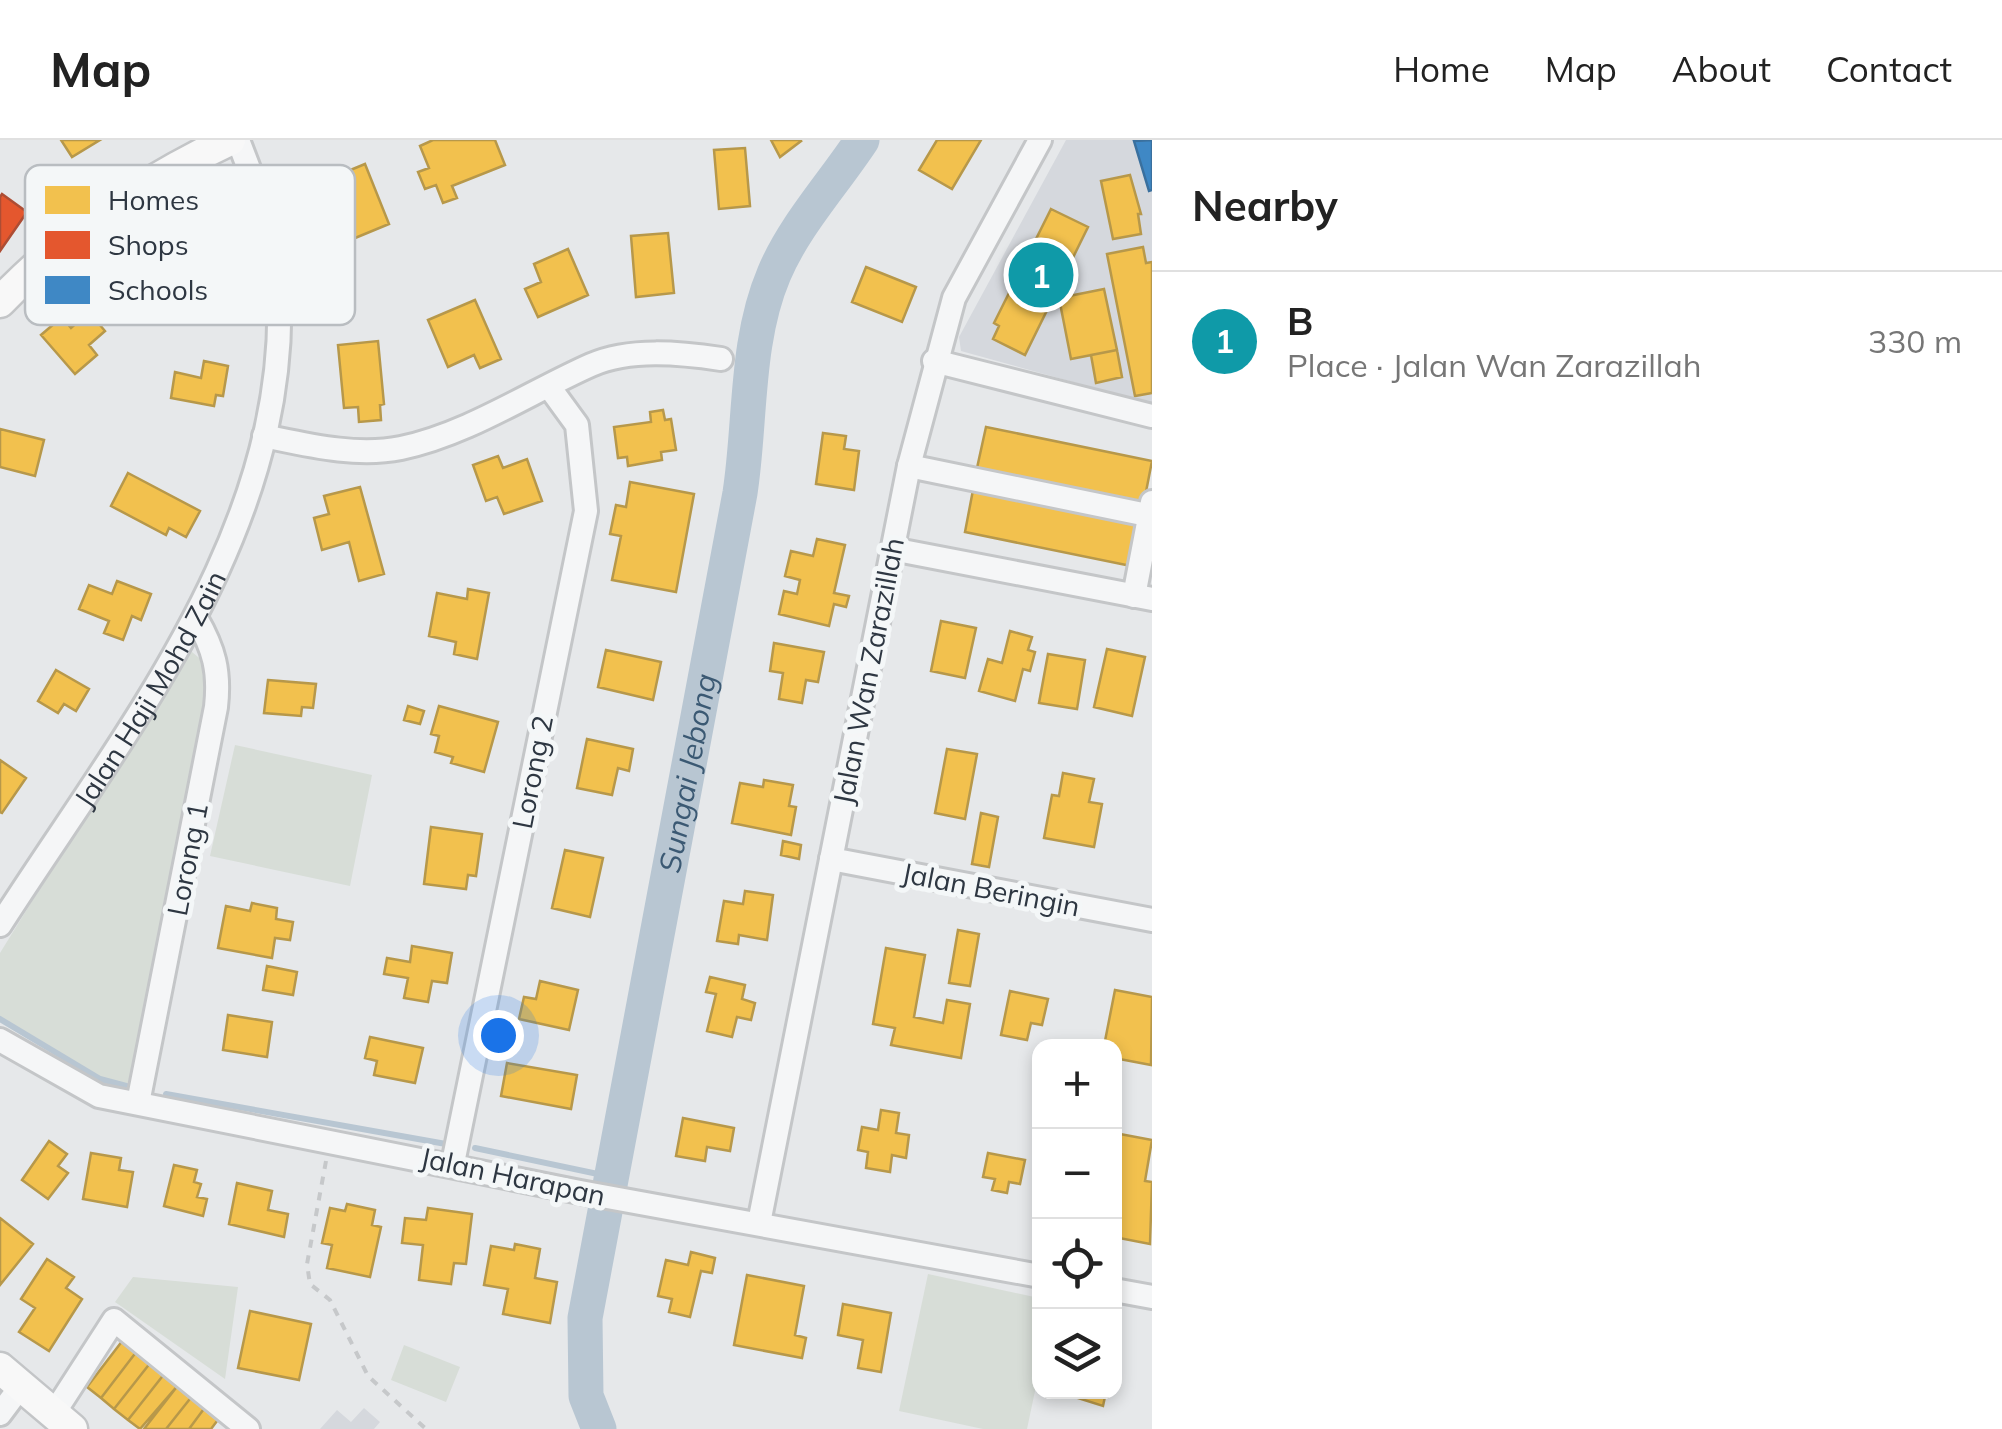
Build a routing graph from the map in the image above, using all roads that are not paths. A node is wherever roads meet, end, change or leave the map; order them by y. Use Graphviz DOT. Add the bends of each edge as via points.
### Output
graph roads {
  1 [pos="230,140"];
  2 [pos="238,140"];
  3 [pos="1040,140"];
  4 [pos="184,165"];
  5 [pos="247,165"];
  6 [pos="25,278"];
  7 [pos="0,302"];
  8 [pos="276,325"];
  9 [pos="720,358"];
  10 [pos="934,361"];
  11 [pos="550,388"];
  12 [pos="1152,416"];
  13 [pos="264,436"];
  14 [pos="908,466"];
  15 [pos="1151,511"];
  16 [pos="892,550"];
  17 [pos="1143,597"];
  18 [pos="196,618"];
  19 [pos="830,859"];
  20 [pos="1152,920"];
  21 [pos="0,925"];
  22 [pos="0,1040"];
  23 [pos="138,1103"];
  24 [pos="454,1163"];
  25 [pos="759,1223"];
  26 [pos="1032,1274"];
  27 [pos="1122,1291"];
  28 [pos="1152,1297"];
  29 [pos="11,1377"];
  30 [pos="0,1414"];
  31 [pos="63,1421"];
  32 [pos="248,1429"];
  1 -- 4 [label="main road"];
  2 -- 5 [label="street, Jalan Haji Mohd Zain"];
  3 -- 10 [label="street, Jalan Wan Zarazillah" via="965,273"];
  6 -- 7 [label="main road"];
  8 -- 13 [label="street, Jalan Haji Mohd Zain"];
  9 -- 11 [label="street" via="638,356 594,364"];
  10 -- 12 [label="street"];
  10 -- 14 [label="street, Jalan Wan Zarazillah"];
  11 -- 13 [label="street" via="400,448 316,447"];
  11 -- 24 [label="street, Lorong 2" via="577,425 586,511"];
  13 -- 18 [label="street, Jalan Haji Mohd Zain"];
  14 -- 15 [label="street"];
  14 -- 16 [label="street, Jalan Wan Zarazillah"];
  15 -- 17 [label="street"];
  16 -- 17 [label="street"];
  16 -- 19 [label="street, Jalan Wan Zarazillah"];
  18 -- 21 [label="street, Jalan Haji Mohd Zain"];
  18 -- 23 [label="street, Lorong 1" via="220,675"];
  19 -- 20 [label="street, Jalan Beringin"];
  19 -- 25 [label="street, Jalan Wan Zarazillah"];
  22 -- 23 [label="street, Jalan Harapan" via="86,1091"];
  23 -- 24 [label="street, Jalan Harapan"];
  24 -- 25 [label="street, Jalan Harapan"];
  25 -- 26 [label="street, Jalan Harapan"];
  27 -- 28 [label="street"];
  29 -- 30 [label="street"];
  29 -- 31 [label="main road"];
  31 -- 32 [label="street" via="114,1320"];
}
